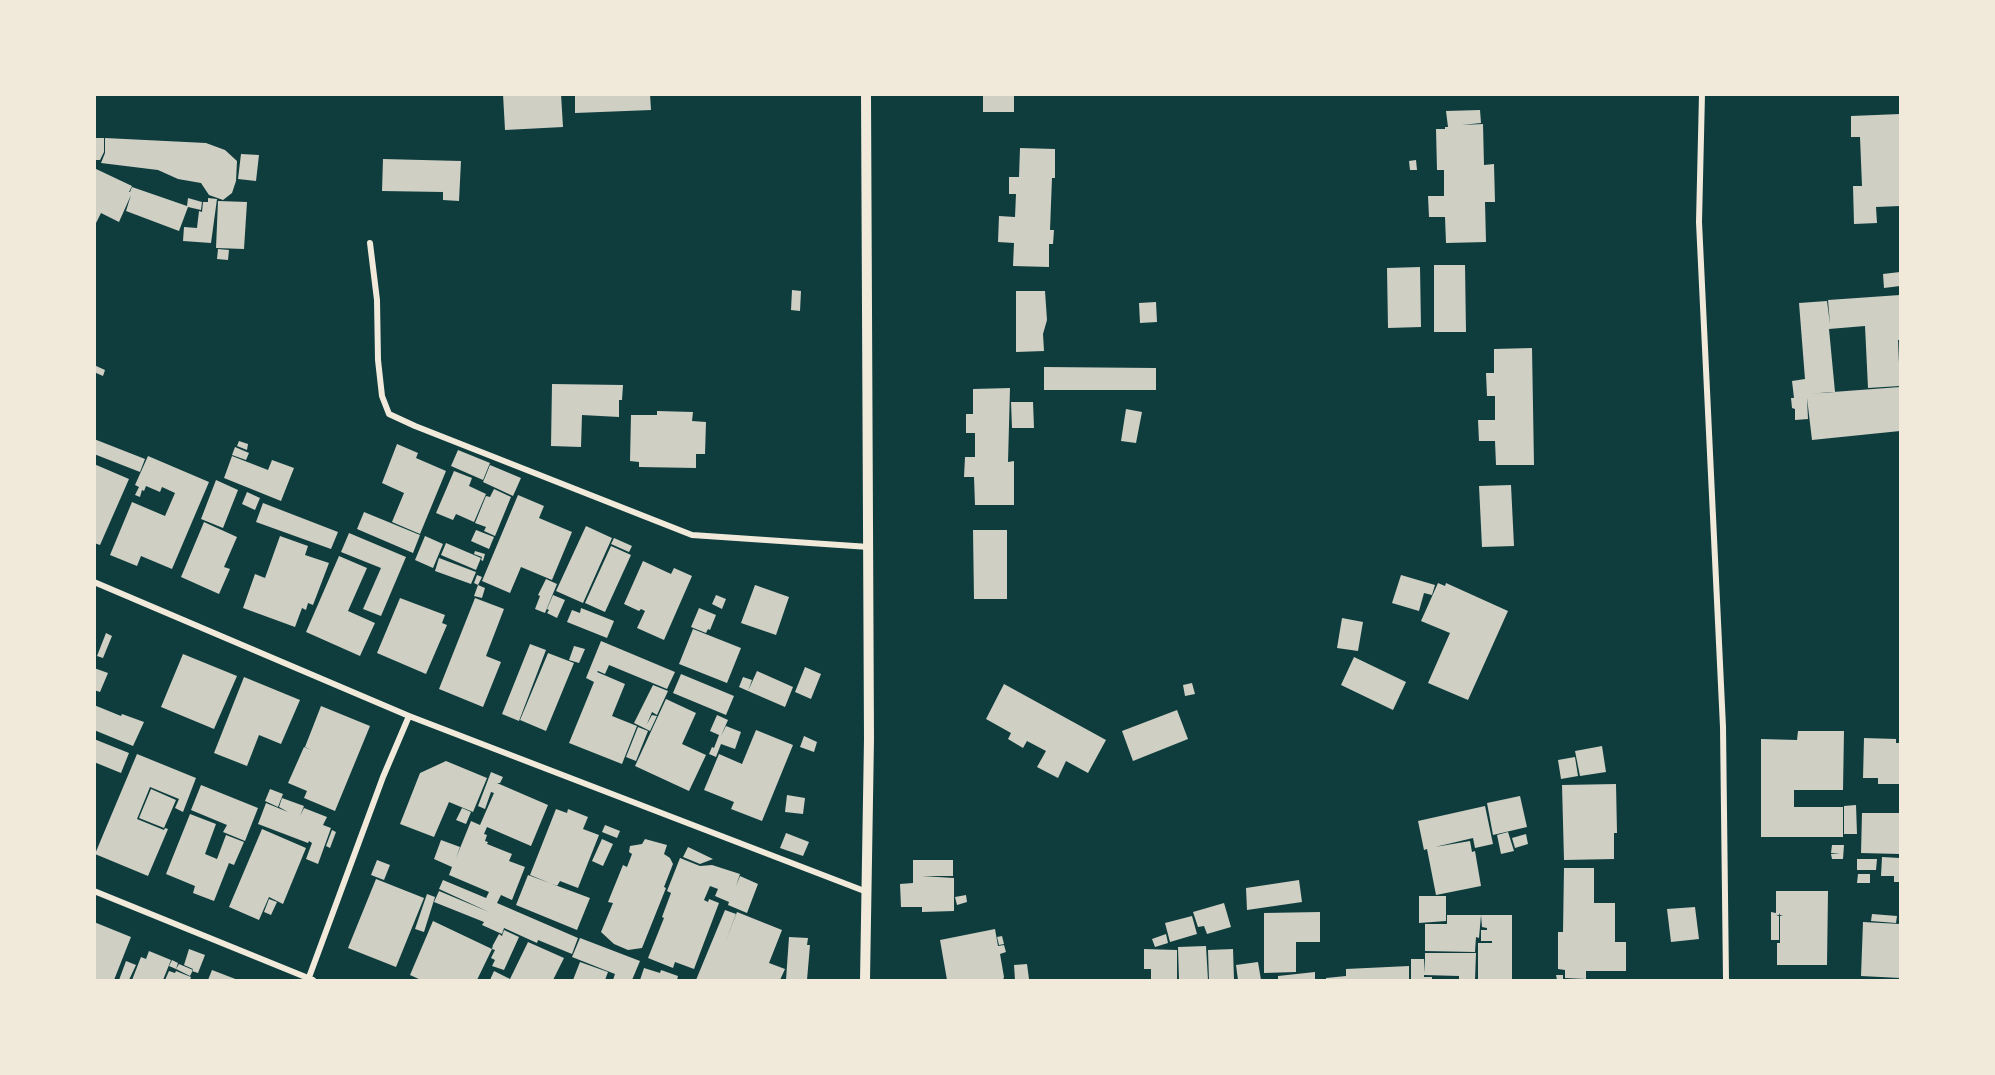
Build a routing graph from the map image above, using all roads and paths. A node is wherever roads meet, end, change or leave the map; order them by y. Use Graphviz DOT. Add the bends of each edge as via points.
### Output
graph roads {
  1 [pos="866,94"];
  2 [pos="1702,94"];
  3 [pos="370,243"];
  4 [pos="868,547"];
  5 [pos="94,582"];
  6 [pos="409,716"];
  7 [pos="94,891"];
  8 [pos="867,892"];
  9 [pos="310,980"];
  10 [pos="866,981"];
  11 [pos="1726,981"];
  1 -- 4 [label="street"];
  2 -- 11 [label="street" via="1700,222 1723,727"];
  3 -- 4 [label="street" via="382,396 389,414 692,535"];
  4 -- 8 [label="street"];
  5 -- 6 [label="street"];
  6 -- 8 [label="street"];
  6 -- 9 [label="street"];
  7 -- 9 [label="street"];
  8 -- 10 [label="street"];
}
